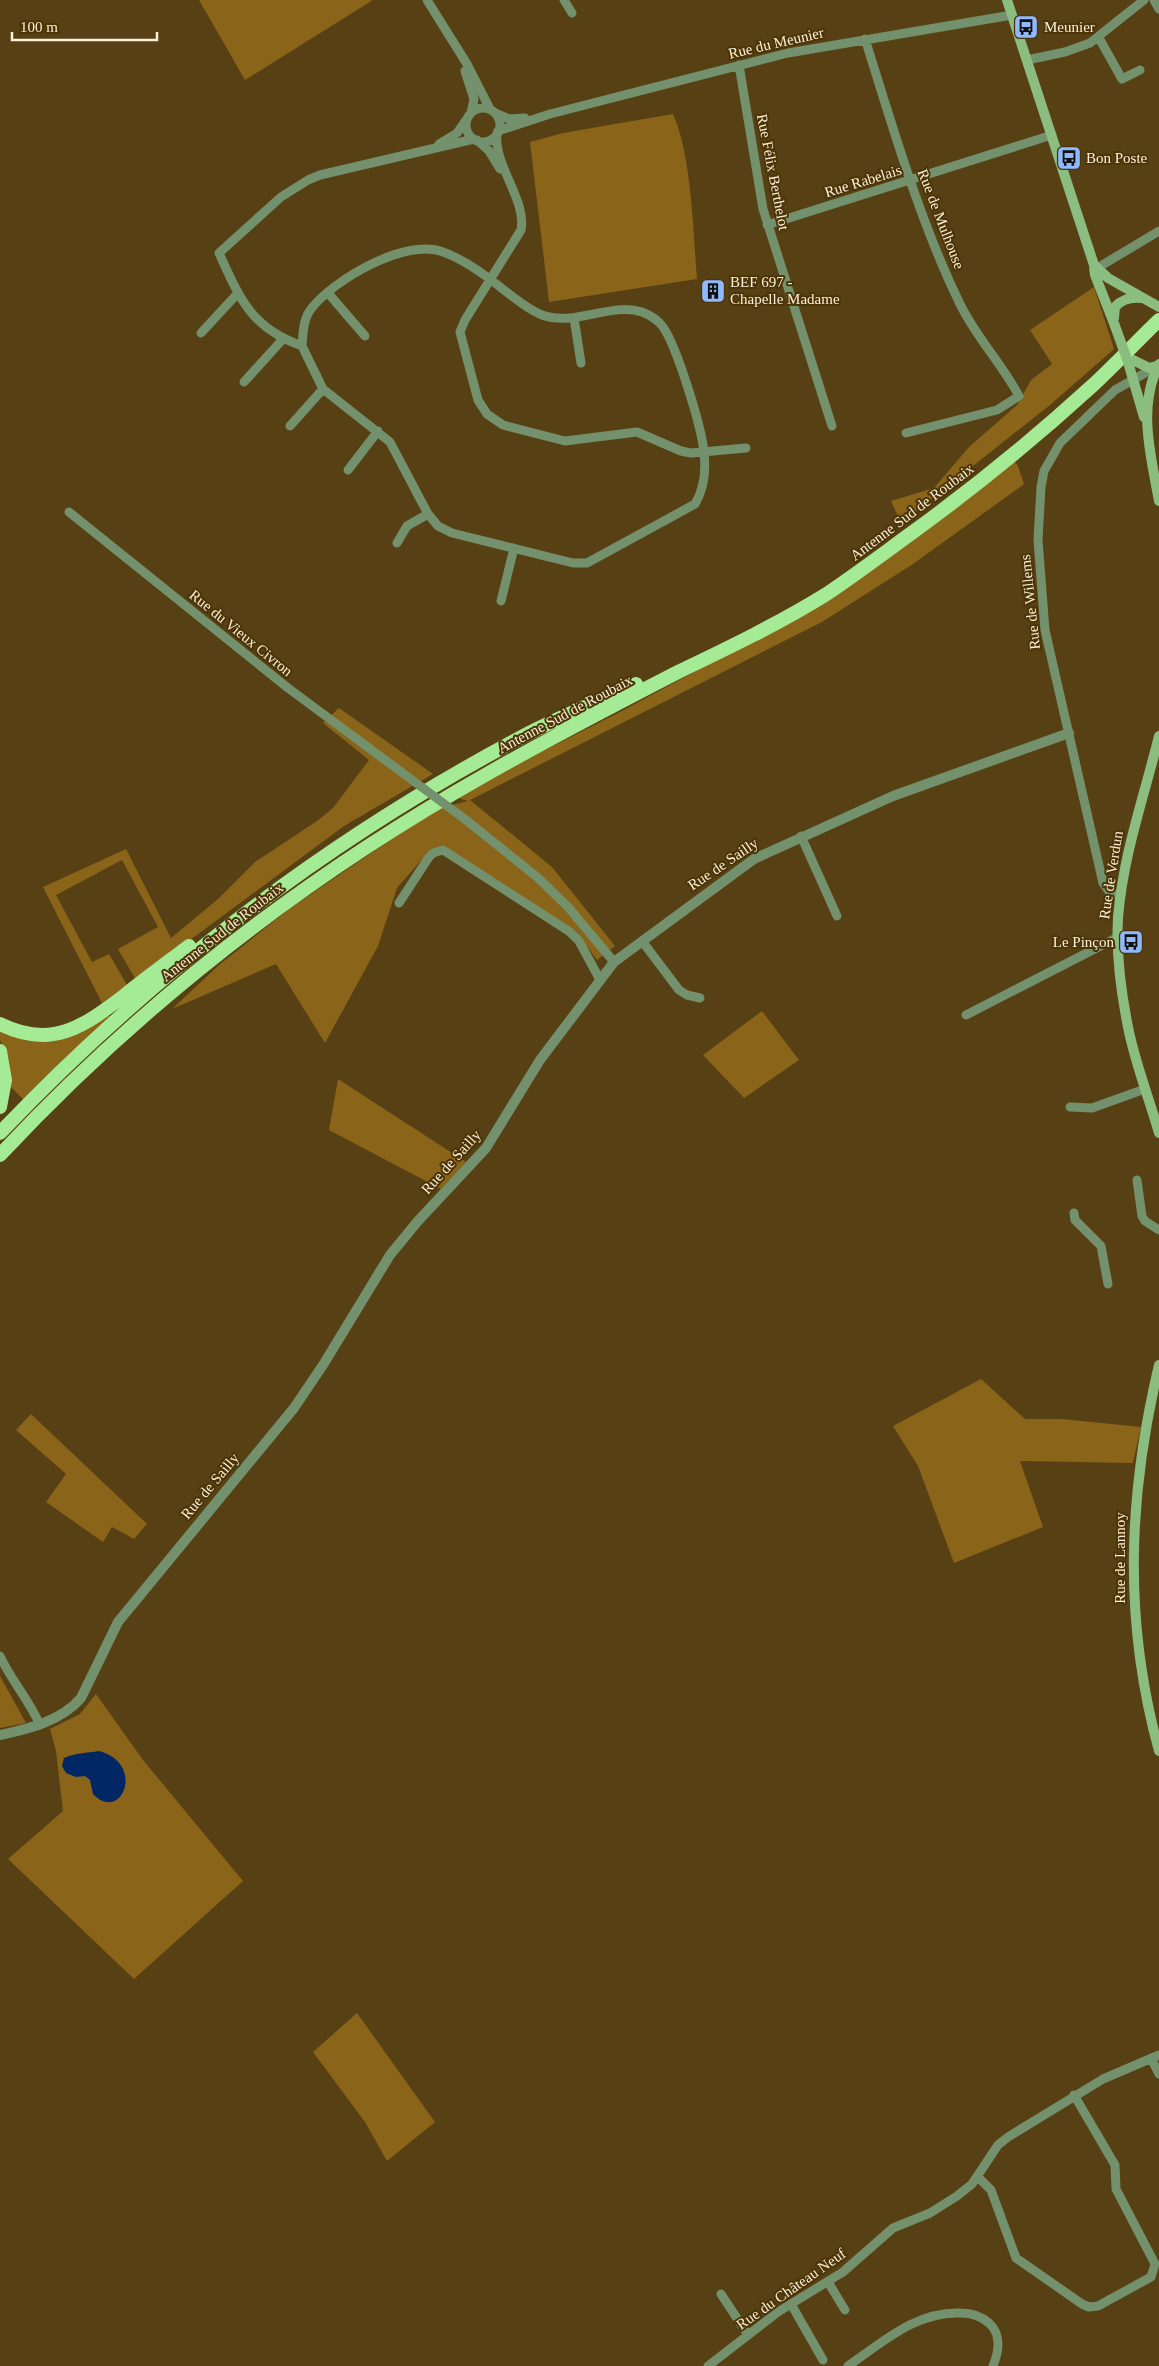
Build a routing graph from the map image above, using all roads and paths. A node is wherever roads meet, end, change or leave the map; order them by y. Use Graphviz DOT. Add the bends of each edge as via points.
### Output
graph roads {
  1 [pos="427,0"];
  2 [pos="564,0"];
  3 [pos="1007,0"];
  4 [pos="1144,0"];
  5 [pos="1154,0"];
  6 [pos="1159,9"];
  7 [pos="572,13"];
  8 [pos="1012,15"];
  9 [pos="1099,38"];
  10 [pos="865,39"];
  11 [pos="454,45"];
  12 [pos="1027,60"];
  13 [pos="738,65"];
  14 [pos="1140,70"];
  15 [pos="492,111"];
  16 [pos="550,114"];
  17 [pos="469,116"];
  18 [pos="498,132"];
  19 [pos="1052,135"];
  20 [pos="475,139"];
  21 [pos="423,150"];
  22 [pos="910,181"];
  23 [pos="513,194"];
  24 [pos="767,225"];
  25 [pos="1159,230"];
  26 [pos="1095,268"];
  27 [pos="490,280"];
  28 [pos="238,293"];
  29 [pos="328,293"];
  30 [pos="1144,298"];
  31 [pos="1159,307"];
  32 [pos="1159,311"];
  33 [pos="574,318"];
  34 [pos="1159,320"];
  35 [pos="1115,326"];
  36 [pos="201,333"];
  37 [pos="365,336"];
  38 [pos="283,339"];
  39 [pos="302,346"];
  40 [pos="1130,361"];
  41 [pos="581,363"];
  42 [pos="1157,366"];
  43 [pos="1134,378"];
  44 [pos="244,382"];
  45 [pos="324,389"];
  46 [pos="290,426"];
  47 [pos="832,426"];
  48 [pos="1146,428"];
  49 [pos="378,431"];
  50 [pos="906,433"];
  51 [pos="746,448"];
  52 [pos="704,453"];
  53 [pos="348,470"];
  54 [pos="1159,500"];
  55 [pos="69,512"];
  56 [pos="428,514"];
  57 [pos="398,543"];
  58 [pos="514,548"];
  59 [pos="500,602"];
  60 [pos="1069,734"];
  61 [pos="1159,736"];
  62 [pos="802,836"];
  63 [pos="1121,895"];
  64 [pos="399,903"];
  65 [pos="838,916"];
  66 [pos="233,923"];
  67 [pos="1118,937"];
  68 [pos="642,941"];
  69 [pos="614,962"];
  70 [pos="600,978"];
  71 [pos="700,998"];
  72 [pos="966,1015"];
  73 [pos="0,1024"];
  74 [pos="0,1051"];
  75 [pos="1145,1089"];
  76 [pos="0,1107"];
  77 [pos="1070,1107"];
  78 [pos="1159,1133"];
  79 [pos="0,1134"];
  80 [pos="0,1155"];
  81 [pos="1137,1180"];
  82 [pos="1074,1213"];
  83 [pos="1159,1230"];
  84 [pos="1108,1284"];
  85 [pos="1159,1365"];
  86 [pos="0,1656"];
  87 [pos="40,1724"];
  88 [pos="0,1735"];
  89 [pos="1159,1751"];
  90 [pos="1155,2057"];
  91 [pos="1159,2074"];
  92 [pos="1074,2095"];
  93 [pos="978,2177"];
  94 [pos="828,2282"];
  95 [pos="721,2294"];
  96 [pos="791,2304"];
  97 [pos="845,2310"];
  98 [pos="748,2335"];
  99 [pos="823,2360"];
  100 [pos="708,2366"];
  101 [pos="848,2366"];
  102 [pos="993,2366"];
  1 -- 11 [label="street"];
  2 -- 7 [label="street"];
  3 -- 8 [label="main road"];
  4 -- 9 [label="street"];
  5 -- 6 [label="street"];
  8 -- 10 [label="street, Rue du Meunier"];
  8 -- 12 [label="main road"];
  9 -- 12 [label="street" via="1075,49"];
  9 -- 14 [label="street" via="1122,79"];
  10 -- 13 [label="street, Rue du Meunier"];
  10 -- 22 [label="street, Rue de Mulhouse"];
  11 -- 15 [label="street"];
  11 -- 17 [label="street" via="473,93 474,103"];
  12 -- 19 [label="main road"];
  13 -- 16 [label="street, Rue du Meunier"];
  13 -- 24 [label="street, Rue Félix Berthelot"];
  15 -- 16 [label="street, Rue du Meunier" via="515,119"];
  15 -- 17 [label="street" via="479,108"];
  15 -- 18 [label="street" via="499,121"];
  16 -- 18 [label="street, Rue du Meunier"];
  17 -- 20 [label="street" via="467,128"];
  17 -- 21 [label="street" via="457,133"];
  18 -- 20 [label="street" via="490,140"];
  18 -- 23 [label="street" via="497,147"];
  19 -- 22 [label="street, Rue Rabelais"];
  19 -- 26 [label="main road"];
  20 -- 21 [label="street"];
  20 -- 23 [label="street" via="489,151"];
  21 -- 28 [label="street" via="320,175 281,196 219,253"];
  22 -- 24 [label="street, Rue Rabelais"];
  22 -- 50 [label="street, Rue de Mulhouse" via="960,304 1019,396 996,410"];
  23 -- 27 [label="street" via="521,213 521,230"];
  24 -- 47 [label="street, Rue Félix Berthelot"];
  25 -- 26 [label="street"];
  26 -- 30 [label="main road"];
  26 -- 35 [label="main road"];
  27 -- 29 [label="street" via="444,252 427,249 392,256 366,266"];
  27 -- 33 [label="street" via="535,312 554,318"];
  27 -- 52 [label="street" via="460,332 478,400 495,421 565,441 638,432 681,451"];
  28 -- 36 [label="street"];
  28 -- 38 [label="street" via="253,316"];
  29 -- 37 [label="street"];
  29 -- 39 [label="street" via="307,316"];
  30 -- 31 [label="main road"];
  30 -- 35 [label="main road" via="1127,298 1117,304"];
  32 -- 66 [label="highway, Antenne Sud de Roubaix" via="1077,390 994,462 920,519 837,576 758,624 527,734 461,771 346,841"];
  33 -- 41 [label="street"];
  33 -- 52 [label="street" via="635,311 659,322 665,329 681,370"];
  34 -- 80 [label="highway, Antenne Sud de Roubaix" via="1093,385 999,467 849,579 770,627 664,679 484,776 372,842 313,882 242,934 157,1004 88,1066"];
  35 -- 40 [label="main road, bridge"];
  38 -- 39 [label="street"];
  38 -- 44 [label="street"];
  39 -- 45 [label="street"];
  40 -- 42 [label="main road" via="1144,367"];
  40 -- 43 [label="main road"];
  42 -- 43 [label="street, Rue de Willems"];
  42 -- 48 [label="main road"];
  43 -- 48 [label="main road"];
  43 -- 60 [label="street, Rue de Willems" via="1114,390 1060,443 1042,480 1038,540 1043,615"];
  45 -- 46 [label="street"];
  45 -- 49 [label="street"];
  48 -- 54 [label="main road"];
  49 -- 53 [label="street"];
  49 -- 56 [label="street" via="394,448"];
  51 -- 52 [label="street"];
  52 -- 58 [label="street" via="702,490 695,504 593,561 580,564"];
  55 -- 69 [label="street, Rue du Vieux Civron, bridge" via="288,688 537,877 568,907"];
  56 -- 57 [label="street" via="407,526"];
  56 -- 58 [label="street" via="446,531"];
  58 -- 59 [label="street"];
  60 -- 62 [label="street, Rue de Sailly" via="911,789"];
  60 -- 63 [label="street, Rue de Willems" via="1103,883 1110,893"];
  61 -- 63 [label="main road, Rue de Verdun" via="1133,830"];
  62 -- 65 [label="street"];
  62 -- 68 [label="street, Rue de Sailly" via="744,864"];
  63 -- 67 [label="main road, Rue de Verdun"];
  64 -- 70 [label="street" via="429,857 443,850 570,932 579,941"];
  66 -- 73 [label="highway" via="199,939 77,1028 38,1035"];
  66 -- 79 [label="highway, Antenne Sud de Roubaix" via="131,1007"];
  67 -- 72 [label="street"];
  67 -- 75 [label="main road, Rue de Verdun" via="1126,1016"];
  68 -- 69 [label="street, Rue de Sailly"];
  68 -- 71 [label="street" via="679,990"];
  69 -- 70 [label="street, Rue de Sailly"];
  70 -- 87 [label="street, Rue de Sailly" via="540,1060 486,1148 390,1255 294,1408 118,1622 80,1698 64,1713"];
  74 -- 76 [label="highway" via="5,1080"];
  75 -- 77 [label="street" via="1092,1108"];
  75 -- 78 [label="main road, Rue de Verdun"];
  81 -- 83 [label="street" via="1142,1216"];
  82 -- 84 [label="street" via="1074,1220 1101,1246"];
  85 -- 89 [label="main road, Rue de Lannoy" via="1139,1464 1133,1565 1138,1646"];
  86 -- 87 [label="street"];
  87 -- 88 [label="street, Rue de Sailly"];
  90 -- 91 [label="street"];
  90 -- 92 [label="street, Rue du Château Neuf" via="1110,2075"];
  92 -- 93 [label="street, Rue du Château Neuf" via="1001,2142"];
  92 -- 93 [label="street" via="1115,2165 1116,2189 1155,2264 1151,2277 1098,2306 1082,2304 1016,2258 991,2190"];
  93 -- 94 [label="street, Rue du Château Neuf" via="941,2207 893,2228"];
  94 -- 96 [label="street, Rue du Château Neuf"];
  94 -- 97 [label="street"];
  95 -- 98 [label="street"];
  96 -- 98 [label="street, Rue du Château Neuf"];
  96 -- 99 [label="street"];
  98 -- 100 [label="street, Rue du Château Neuf"];
  101 -- 102 [label="street" via="914,2321 951,2312 973,2314 993,2328 998,2343"];
}
